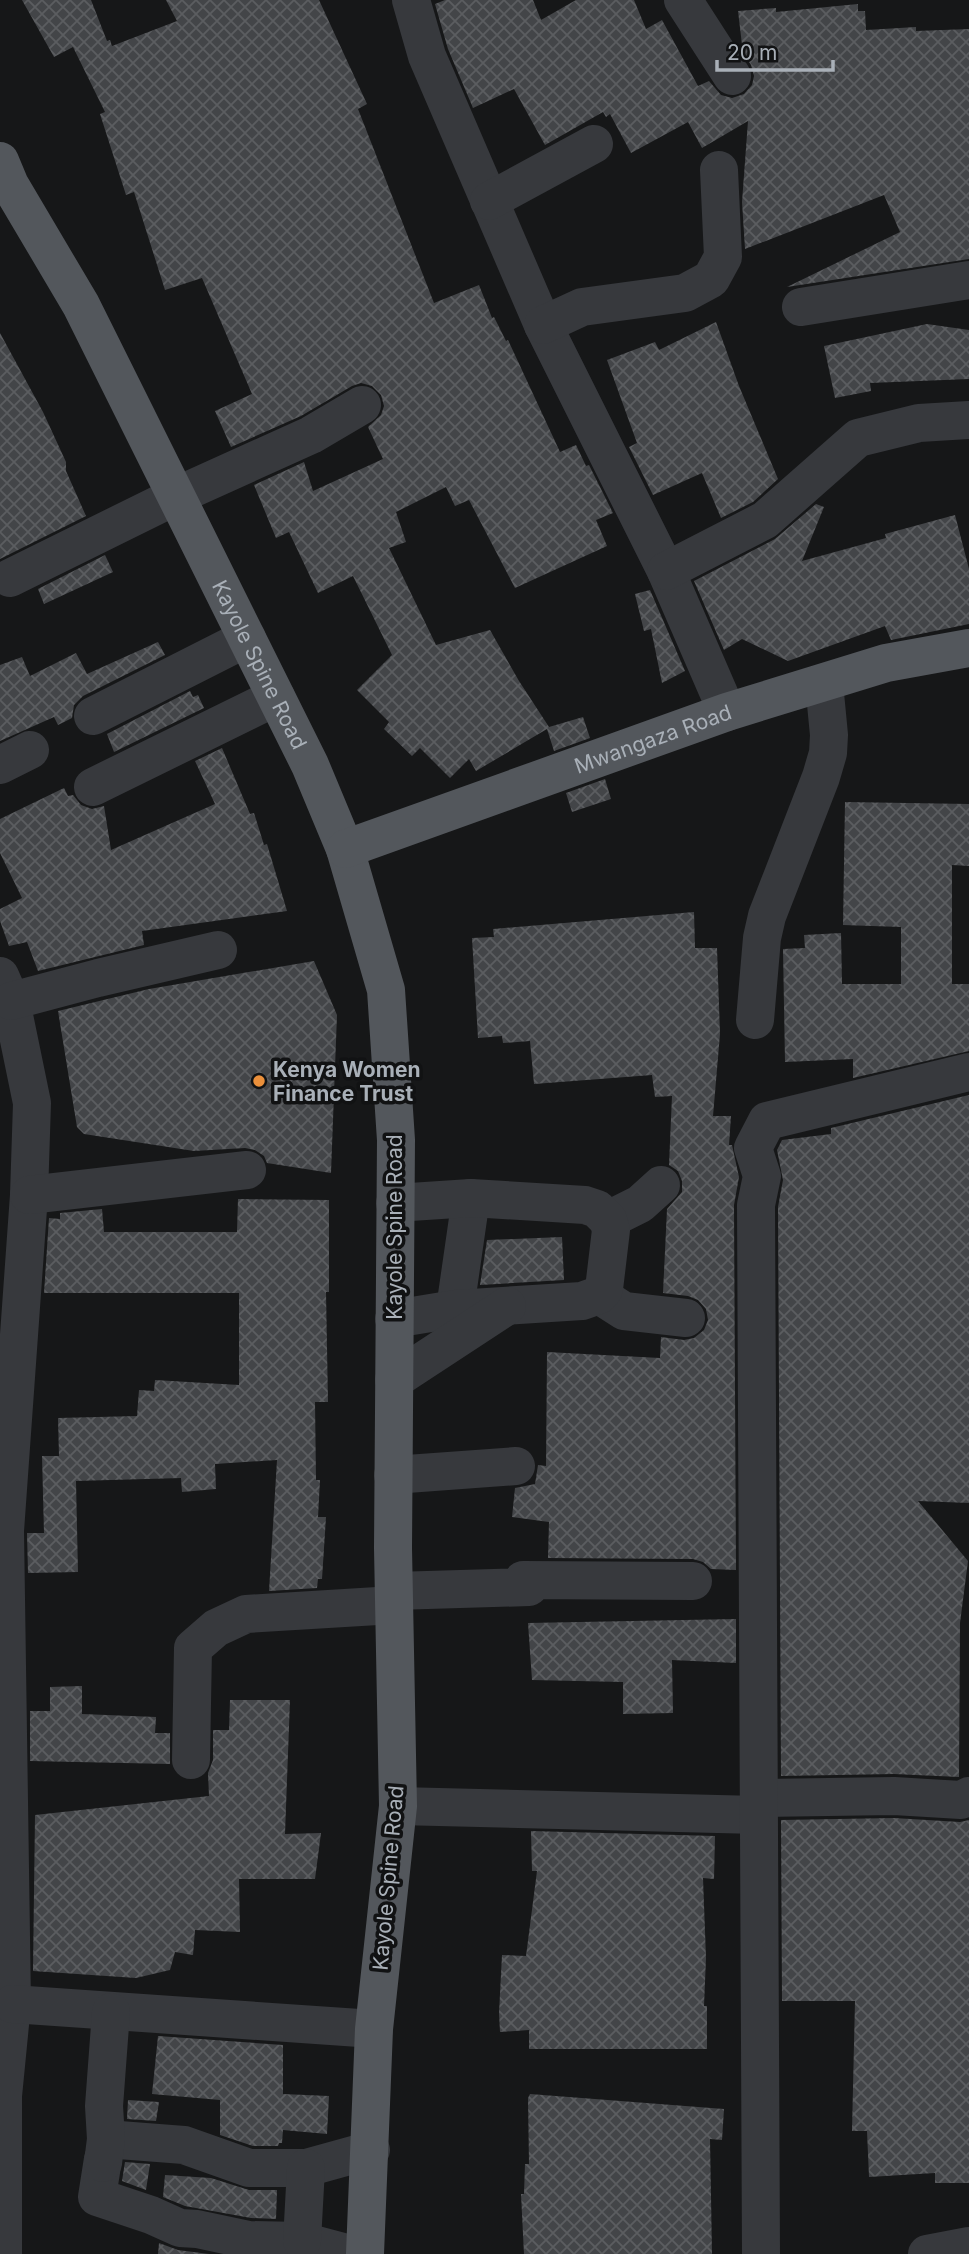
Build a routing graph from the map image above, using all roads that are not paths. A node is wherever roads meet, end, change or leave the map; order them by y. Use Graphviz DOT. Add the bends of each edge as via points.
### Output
graph roads {
  1 [pos="411,0"];
  2 [pos="683,0"];
  3 [pos="732,76"];
  4 [pos="594,144"];
  5 [pos="0,162"];
  6 [pos="719,170"];
  7 [pos="489,201"];
  8 [pos="969,280"];
  9 [pos="801,307"];
  10 [pos="543,325"];
  11 [pos="362,405"];
  12 [pos="969,420"];
  13 [pos="176,496"];
  14 [pos="666,571"];
  15 [pos="10,578"];
  16 [pos="247,638"];
  17 [pos="969,648"];
  18 [pos="824,683"];
  19 [pos="276,697"];
  20 [pos="727,712"];
  21 [pos="93,716"];
  22 [pos="93,787"];
  23 [pos="345,849"];
  24 [pos="218,950"];
  25 [pos="5,988"];
  26 [pos="755,1020"];
  27 [pos="969,1072"];
  28 [pos="16,1109"];
  29 [pos="247,1170"];
  30 [pos="661,1185"];
  31 [pos="29,1195"];
  32 [pos="471,1198"];
  33 [pos="395,1203"];
  34 [pos="608,1220"];
  35 [pos="599,1295"];
  36 [pos="510,1304"];
  37 [pos="455,1308"];
  38 [pos="686,1318"];
  39 [pos="394,1319"];
  40 [pos="394,1380"];
  41 [pos="516,1466"];
  42 [pos="393,1475"];
  43 [pos="2,1531"];
  44 [pos="693,1581"];
  45 [pos="394,1598"];
  46 [pos="191,1760"];
  47 [pos="969,1796"];
  48 [pos="398,1805"];
  49 [pos="759,1806"];
  50 [pos="12,2004"];
  51 [pos="111,2012"];
  52 [pos="374,2029"];
  53 [pos="1,2096"];
  54 [pos="104,2149"];
  55 [pos="371,2150"];
  56 [pos="306,2168"];
  57 [pos="302,2241"];
  58 [pos="969,2246"];
  59 [pos="3,2254"];
  60 [pos="351,2254"];
  61 [pos="365,2254"];
  62 [pos="761,2254"];
  63 [pos="927,2254"];
  1 -- 7 [label="street" via="427,56"];
  2 -- 3 [label="street"];
  4 -- 7 [label="street"];
  5 -- 13 [label="main road, Kayole Spine Road" via="81,305"];
  6 -- 10 [label="street" via="723,257 711,279 685,293 582,307"];
  7 -- 10 [label="street"];
  8 -- 9 [label="street"];
  10 -- 14 [label="street"];
  11 -- 13 [label="street" via="310,435"];
  12 -- 14 [label="street" via="919,423 858,438 765,520"];
  13 -- 15 [label="street"];
  13 -- 16 [label="main road, Kayole Spine Road"];
  14 -- 20 [label="street"];
  16 -- 19 [label="main road, Kayole Spine Road"];
  16 -- 21 [label="street"];
  17 -- 18 [label="main road, Mwangaza Road" via="886,663"];
  18 -- 20 [label="main road, Mwangaza Road"];
  18 -- 26 [label="street" via="828,753 767,916"];
  19 -- 22 [label="street"];
  19 -- 23 [label="main road, Kayole Spine Road"];
  20 -- 23 [label="main road, Mwangaza Road"];
  23 -- 33 [label="main road, Kayole Spine Road" via="386,990 396,1140"];
  24 -- 25 [label="street" via="97,978"];
  25 -- 28 [label="street"];
  27 -- 49 [label="street" via="767,1121 753,1148 762,1176 756,1205"];
  28 -- 31 [label="street"];
  29 -- 31 [label="street"];
  30 -- 34 [label="street" via="640,1204"];
  31 -- 43 [label="street"];
  32 -- 33 [label="street"];
  32 -- 34 [label="street" via="585,1205"];
  32 -- 37 [label="street"];
  33 -- 39 [label="main road, Kayole Spine Road"];
  34 -- 35 [label="street" via="611,1230 604,1289"];
  35 -- 36 [label="street" via="582,1301"];
  35 -- 38 [label="street" via="624,1311"];
  36 -- 37 [label="street"];
  36 -- 40 [label="street"];
  37 -- 39 [label="street"];
  39 -- 40 [label="main road, Kayole Spine Road"];
  40 -- 42 [label="main road, Kayole Spine Road"];
  41 -- 42 [label="street"];
  42 -- 45 [label="main road, Kayole Spine Road"];
  43 -- 50 [label="street"];
  44 -- 45 [label="street" via="523,1580 529,1587"];
  45 -- 46 [label="street" via="246,1614 216,1628 193,1648"];
  45 -- 48 [label="main road, Kayole Spine Road"];
  47 -- 49 [label="street" via="961,1800 894,1796"];
  48 -- 49 [label="street"];
  48 -- 52 [label="main road, Kayole Spine Road"];
  49 -- 62 [label="street"];
  50 -- 51 [label="street"];
  50 -- 53 [label="street"];
  51 -- 52 [label="street"];
  51 -- 54 [label="street"];
  52 -- 55 [label="main road, Kayole Spine Road"];
  53 -- 59 [label="street"];
  54 -- 56 [label="street" via="184,2145 249,2168"];
  54 -- 57 [label="street" via="106,2188 146,2203 160,2221 249,2240"];
  55 -- 56 [label="street"];
  55 -- 61 [label="main road, Kayole Spine Road"];
  56 -- 57 [label="street"];
  57 -- 60 [label="street"];
  58 -- 63 [label="street"];
}
